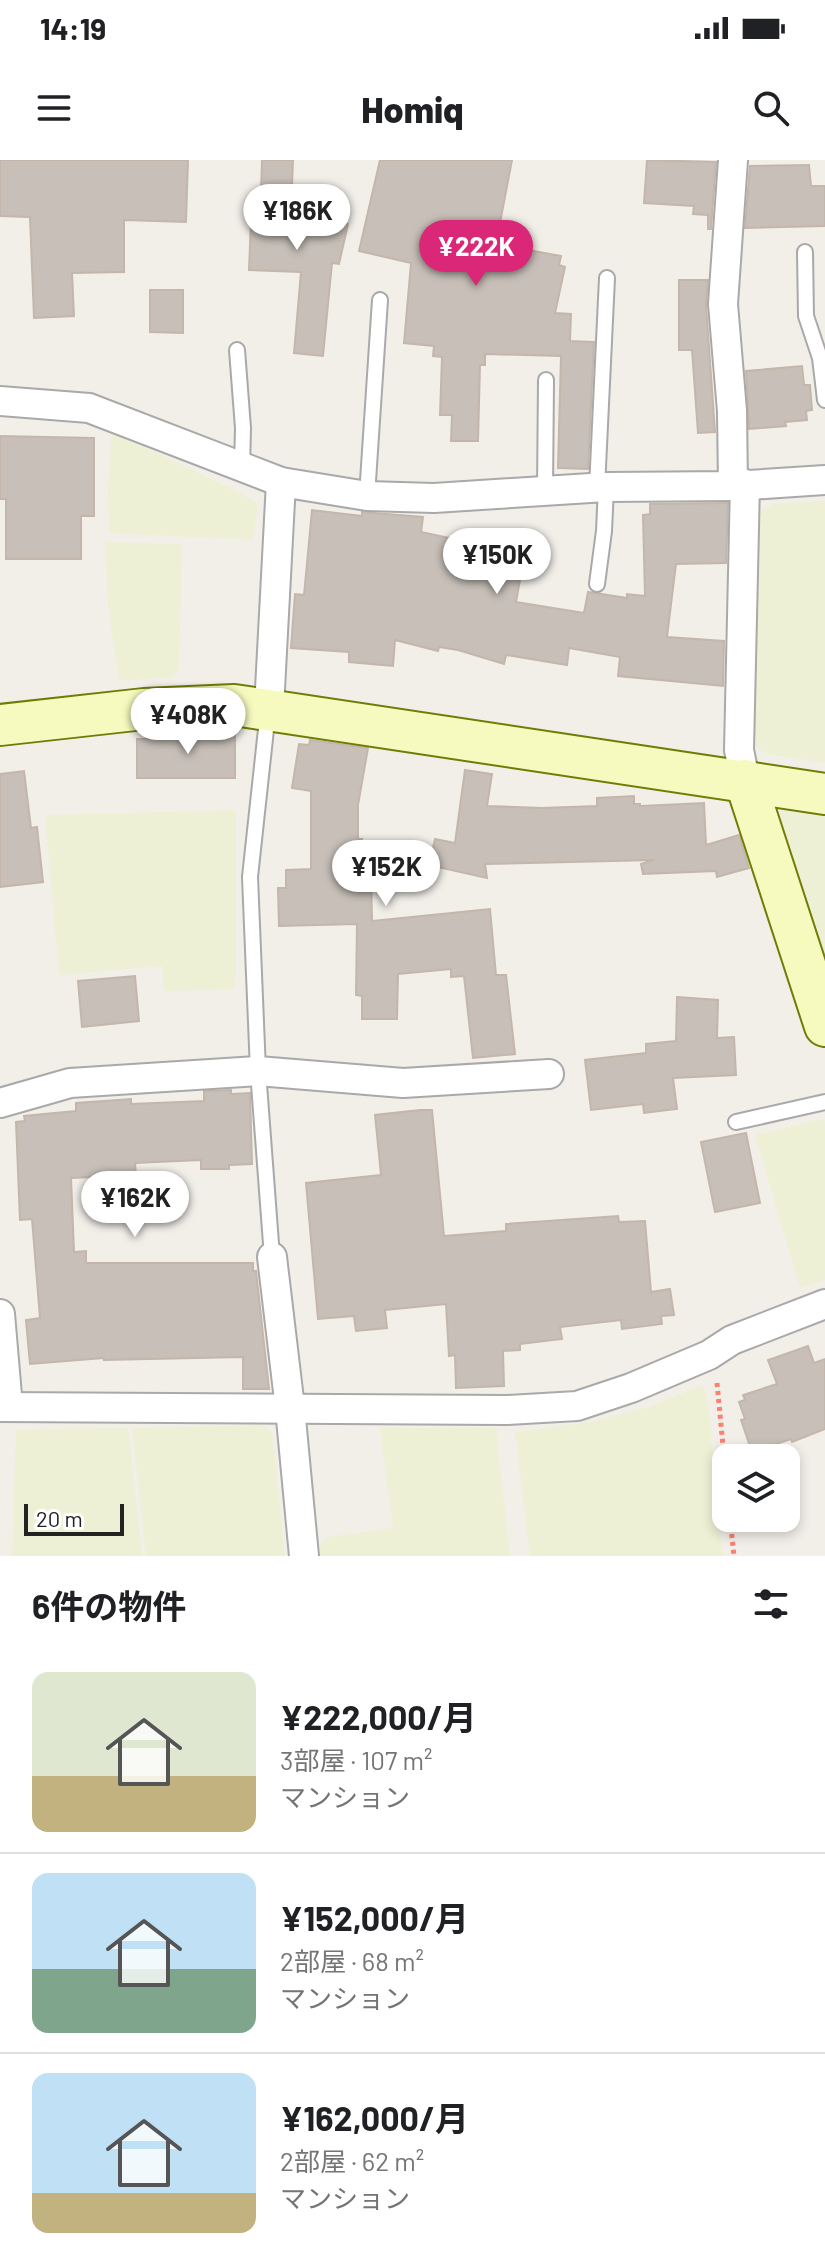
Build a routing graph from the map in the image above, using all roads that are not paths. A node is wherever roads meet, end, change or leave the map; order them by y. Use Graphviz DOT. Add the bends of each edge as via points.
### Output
graph roads {
  1 [pos="733,160"];
  2 [pos="805,252"];
  3 [pos="607,278"];
  4 [pos="380,300"];
  5 [pos="237,350"];
  6 [pos="546,380"];
  7 [pos="825,400"];
  8 [pos="0,401"];
  9 [pos="242,467"];
  10 [pos="825,480"];
  11 [pos="281,482"];
  12 [pos="739,485"];
  13 [pos="601,488"];
  14 [pos="545,491"];
  15 [pos="367,496"];
  16 [pos="597,584"];
  17 [pos="269,708"];
  18 [pos="0,725"];
  19 [pos="745,780"];
  20 [pos="825,794"];
  21 [pos="825,1026"];
  22 [pos="258,1071"];
  23 [pos="549,1074"];
  24 [pos="825,1102"];
  25 [pos="0,1103"];
  26 [pos="736,1122"];
  27 [pos="272,1257"];
  28 [pos="825,1304"];
  29 [pos="0,1314"];
  30 [pos="4,1407"];
  31 [pos="290,1408"];
  32 [pos="304,1556"];
  1 -- 12 [label="street" via="723,304"];
  2 -- 7 [label="lane" via="806,316 820,358"];
  3 -- 13 [label="lane"];
  4 -- 15 [label="lane"];
  5 -- 9 [label="lane"];
  6 -- 14 [label="lane"];
  8 -- 9 [label="street" via="89,408"];
  9 -- 11 [label="street"];
  10 -- 12 [label="street"];
  11 -- 15 [label="street"];
  11 -- 17 [label="street"];
  12 -- 13 [label="street"];
  12 -- 19 [label="street" via="739,750"];
  13 -- 14 [label="street"];
  13 -- 16 [label="lane" via="604,531"];
  14 -- 15 [label="street"];
  17 -- 18 [label="street" via="187,706"];
  17 -- 19 [label="street"];
  17 -- 22 [label="lane" via="250,877"];
  19 -- 20 [label="street"];
  19 -- 21 [label="street"];
  22 -- 23 [label="street" via="403,1083"];
  22 -- 25 [label="street" via="70,1083"];
  22 -- 27 [label="lane"];
  24 -- 26 [label="lane"];
  27 -- 31 [label="street"];
  28 -- 31 [label="street" via="577,1406"];
  29 -- 30 [label="street"];
  30 -- 31 [label="street"];
  31 -- 32 [label="street"];
}
